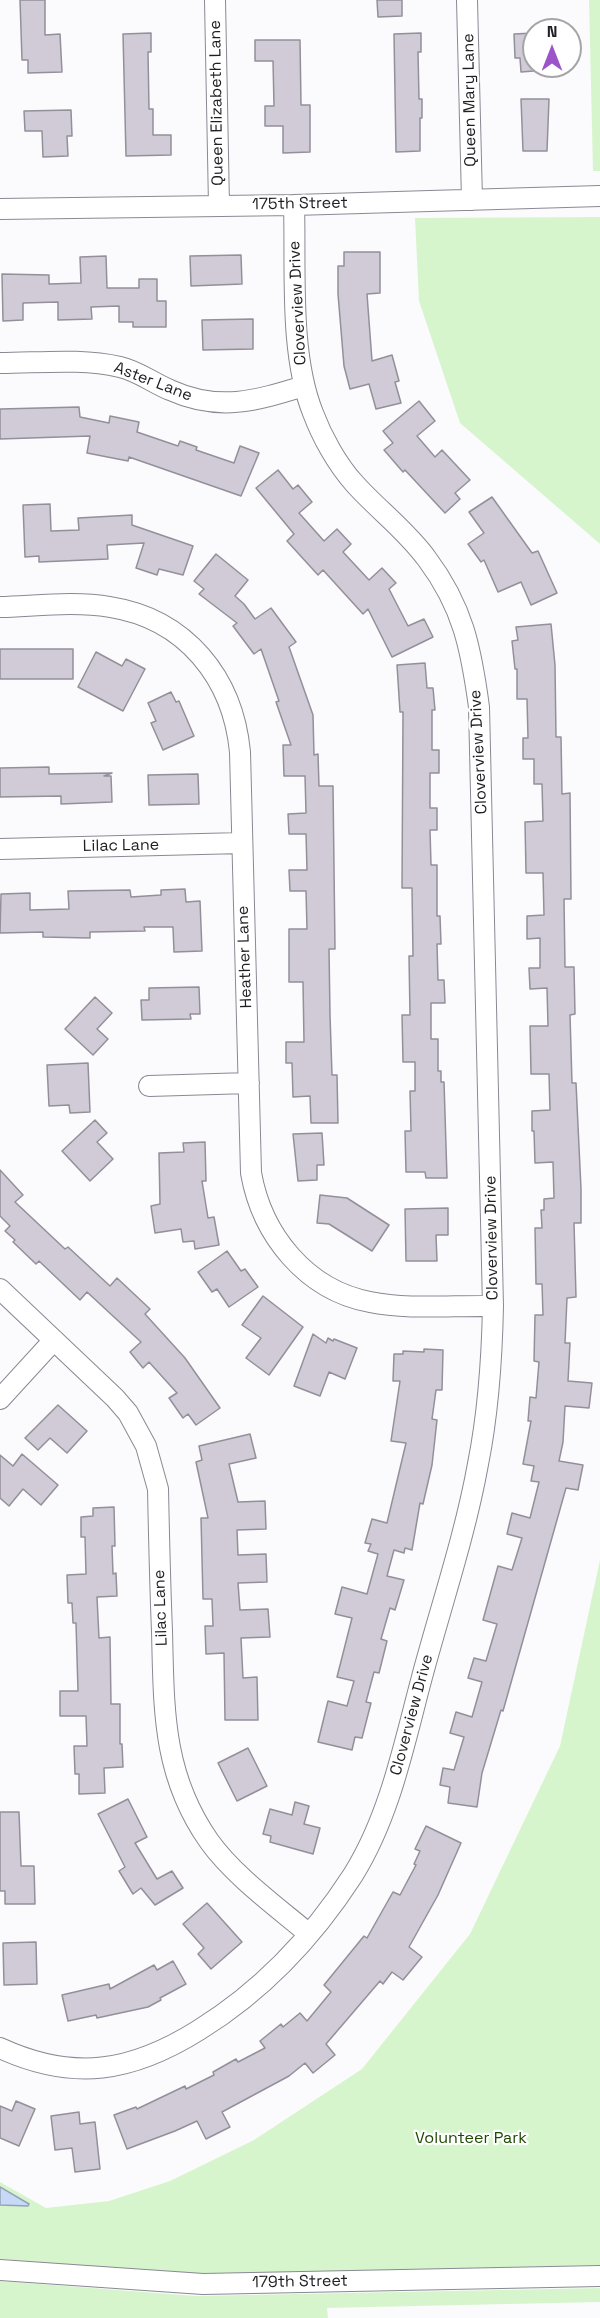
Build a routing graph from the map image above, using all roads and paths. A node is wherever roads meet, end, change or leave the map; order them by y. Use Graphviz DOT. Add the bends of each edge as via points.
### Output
graph roads {
  1 [pos="215,0"];
  2 [pos="467,0"];
  3 [pos="600,196"];
  4 [pos="472,200"];
  5 [pos="294,205"];
  6 [pos="219,206"];
  7 [pos="0,209"];
  8 [pos="0,363"];
  9 [pos="304,386"];
  10 [pos="0,607"];
  11 [pos="242,843"];
  12 [pos="0,849"];
  13 [pos="249,1083"];
  14 [pos="148,1086"];
  15 [pos="0,1289"];
  16 [pos="493,1306"];
  17 [pos="54,1340"];
  18 [pos="0,1399"];
  19 [pos="309,1934"];
  20 [pos="0,2048"];
  21 [pos="0,2270"];
  22 [pos="600,2276"];
  1 -- 6 [label="street, Queen Elizabeth Lane"];
  2 -- 4 [label="street, Queen Mary Lane"];
  3 -- 4 [label="street, 175th Street"];
  4 -- 5 [label="street, 175th Street"];
  5 -- 6 [label="street, 175th Street"];
  5 -- 9 [label="street, Cloverview Drive" via="299,361"];
  6 -- 7 [label="street, 175th Street"];
  8 -- 9 [label="street, Aster Lane" via="94,362 140,374 192,398 232,404"];
  9 -- 16 [label="street, Cloverview Drive" via="313,414 339,464 356,486 406,533 446,587 471,651 479,707"];
  10 -- 11 [label="street, Heather Lane" via="83,605 128,611 155,621 197,651 220,682 237,729"];
  11 -- 12 [label="street, Lilac Lane"];
  11 -- 13 [label="street, Heather Lane"];
  13 -- 14 [label="street"];
  13 -- 16 [label="street, Heather Lane" via="250,1173 254,1190 270,1231 295,1262 329,1288 368,1302"];
  15 -- 17 [label="street, Lilac Lane"];
  16 -- 19 [label="street, Cloverview Drive" via="479,1463 396,1774 374,1834 354,1873"];
  17 -- 18 [label="street"];
  17 -- 19 [label="street, Lilac Lane" via="128,1413 152,1466 158,1490 165,1729 183,1794 224,1859"];
  19 -- 20 [label="street, Cloverview Drive" via="270,1977 240,2001 169,2048 142,2059 107,2067 65,2067 42,2064"];
  21 -- 22 [label="street, 179th Street" via="203,2284"];
}
